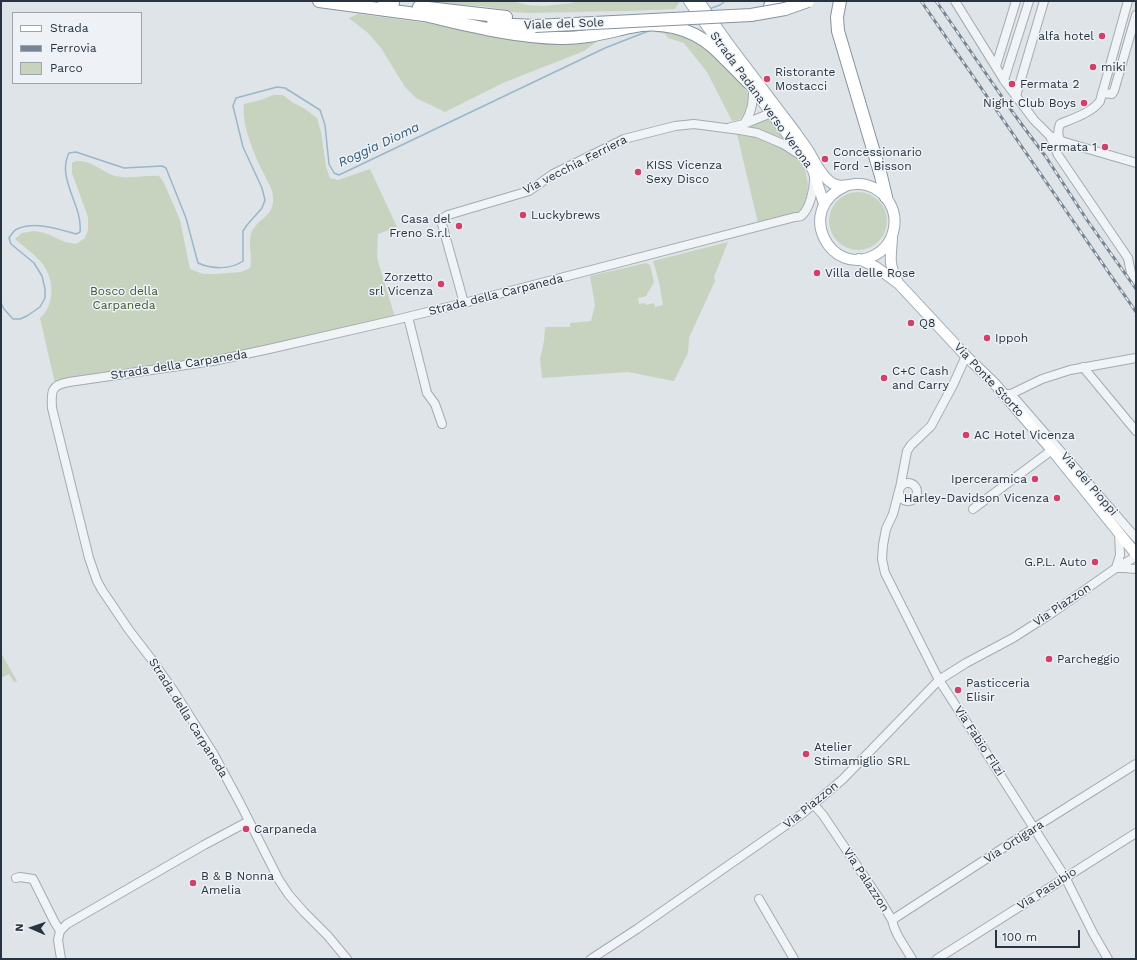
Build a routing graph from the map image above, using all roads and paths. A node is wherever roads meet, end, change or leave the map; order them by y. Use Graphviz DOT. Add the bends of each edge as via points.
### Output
graph roads {
  1 [pos="319,1"];
  2 [pos="373,1"];
  3 [pos="689,1"];
  4 [pos="785,1"];
  5 [pos="808,1"];
  6 [pos="840,1"];
  7 [pos="955,1"];
  8 [pos="1016,1"];
  9 [pos="1029,1"];
  10 [pos="1044,1"];
  11 [pos="1128,1"];
  12 [pos="389,2"];
  13 [pos="774,3"];
  14 [pos="702,10"];
  15 [pos="424,15"];
  16 [pos="1136,15"];
  17 [pos="535,22"];
  18 [pos="1122,24"];
  19 [pos="1132,28"];
  20 [pos="996,66"];
  21 [pos="1004,80"];
  22 [pos="750,85"];
  23 [pos="1102,93"];
  24 [pos="1016,96"];
  25 [pos="771,113"];
  26 [pos="783,115"];
  27 [pos="744,124"];
  28 [pos="1060,124"];
  29 [pos="725,129"];
  30 [pos="1043,130"];
  31 [pos="1050,136"];
  32 [pos="1061,141"];
  33 [pos="806,159"];
  34 [pos="1136,163"];
  35 [pos="814,174"];
  36 [pos="846,186"];
  37 [pos="886,197"];
  38 [pos="824,204"];
  39 [pos="892,236"];
  40 [pos="859,259"];
  41 [pos="1136,281"];
  42 [pos="899,284"];
  43 [pos="464,303"];
  44 [pos="408,317"];
  45 [pos="966,356"];
  46 [pos="1136,358"];
  47 [pos="1084,367"];
  48 [pos="1007,394"];
  49 [pos="442,424"];
  50 [pos="1136,431"];
  51 [pos="1052,450"];
  52 [pos="905,458"];
  53 [pos="911,484"];
  54 [pos="899,490"];
  55 [pos="906,500"];
  56 [pos="973,509"];
  57 [pos="893,514"];
  58 [pos="1119,534"];
  59 [pos="1136,538"];
  60 [pos="1136,554"];
  61 [pos="1117,565"];
  62 [pos="1136,569"];
  63 [pos="939,680"];
  64 [pos="1136,764"];
  65 [pos="814,805"];
  66 [pos="249,822"];
  67 [pos="1034,828"];
  68 [pos="1136,833"];
  69 [pos="1065,877"];
  70 [pos="16,878"];
  71 [pos="759,899"];
  72 [pos="892,920"];
  73 [pos="60,931"];
  74 [pos="61,959"];
  75 [pos="347,959"];
  76 [pos="591,959"];
  77 [pos="794,959"];
  78 [pos="912,959"];
  79 [pos="937,959"];
  80 [pos="1108,959"];
  1 -- 15 [label="highway, Viale del Sole"];
  2 -- 12 [label="highway, Viale del Sole"];
  3 -- 14 [label="main road, Strada Padana verso Verona"];
  4 -- 13 [label="highway, Viale del Sole"];
  5 -- 17 [label="highway, Viale del Sole, bridge" via="785,10 751,15"];
  6 -- 37 [label="highway" via="838,31"];
  7 -- 20 [label="street"];
  8 -- 20 [label="street"];
  9 -- 21 [label="street"];
  10 -- 24 [label="street"];
  11 -- 18 [label="street"];
  12 -- 17 [label="highway, Viale del Sole"];
  13 -- 17 [label="highway, Viale del Sole" via="756,8"];
  14 -- 22 [label="main road, Strada Padana verso Verona"];
  14 -- 26 [label="main road, Strada Padana verso Verona"];
  15 -- 17 [label="highway, Viale del Sole" via="497,24"];
  15 -- 22 [label="highway" via="511,34 560,38 592,36 651,24 676,27 712,46"];
  16 -- 19 [label="street"];
  18 -- 19 [label="street"];
  18 -- 23 [label="street"];
  19 -- 23 [label="street" via="1114,91 1112,94"];
  20 -- 21 [label="street"];
  21 -- 24 [label="street"];
  22 -- 25 [label="main road, Strada Padana verso Verona"];
  22 -- 27 [label="street" via="752,111"];
  23 -- 28 [label="street" via="1097,106"];
  24 -- 30 [label="street"];
  25 -- 26 [label="street"];
  25 -- 27 [label="street, Via vecchia Ferriera"];
  25 -- 33 [label="main road, Strada Padana verso Verona"];
  26 -- 36 [label="main road, Strada Padana verso Verona" via="827,179 839,187"];
  27 -- 29 [label="street, Via vecchia Ferriera"];
  28 -- 30 [label="street"];
  28 -- 32 [label="street" via="1058,138"];
  29 -- 33 [label="street, Via vecchia Ferriera" via="757,133 793,149"];
  29 -- 43 [label="street, Via vecchia Ferriera" via="694,124 675,126 624,139 553,174 529,191 443,218 442,224"];
  30 -- 31 [label="street"];
  31 -- 32 [label="street"];
  31 -- 41 [label="street" via="1058,155 1128,258 1131,273"];
  32 -- 34 [label="street"];
  33 -- 35 [label="main road, Strada Padana verso Verona"];
  35 -- 38 [label="main road, Strada Padana verso Verona"];
  35 -- 43 [label="street, Strada della Carpaneda" via="811,199 801,216"];
  36 -- 37 [label="main road, Strada Padana verso Verona" via="870,186"];
  36 -- 38 [label="main road" via="833,193"];
  37 -- 39 [label="main road" via="893,209"];
  38 -- 40 [label="main road" via="820,227 826,242 837,253 851,259"];
  39 -- 40 [label="main road" via="888,244 875,255"];
  39 -- 42 [label="main road, Via Ponte Storto" via="890,263"];
  40 -- 42 [label="main road, Via Ponte Storto" via="876,266"];
  42 -- 45 [label="main road, Via Ponte Storto"];
  43 -- 44 [label="street, Strada della Carpaneda"];
  44 -- 49 [label="street" via="427,392 435,404"];
  44 -- 66 [label="street, Strada della Carpaneda" via="214,362 69,382 57,385 53,390 52,408 97,581 173,690 212,753"];
  45 -- 48 [label="main road, Via Ponte Storto"];
  45 -- 52 [label="street" via="931,426 911,445"];
  46 -- 47 [label="street"];
  47 -- 48 [label="street" via="1042,379"];
  47 -- 50 [label="street"];
  48 -- 51 [label="main road, Via Ponte Storto"];
  48 -- 59 [label="street, Via dei Pioppi"];
  51 -- 56 [label="street"];
  51 -- 58 [label="main road, Via Ponte Storto"];
  52 -- 53 [label="street"];
  52 -- 54 [label="street, Via Fabio Filzi"];
  53 -- 54 [label="street" via="906,483"];
  53 -- 55 [label="street" via="915,487 916,494 913,499"];
  54 -- 55 [label="street" via="900,496"];
  54 -- 57 [label="street, Via Fabio Filzi"];
  55 -- 57 [label="street, Via Fabio Filzi"];
  57 -- 63 [label="street, Via Fabio Filzi" via="886,529 883,545 884,573"];
  58 -- 60 [label="main road, Via Ponte Storto"];
  58 -- 61 [label="street" via="1120,555"];
  60 -- 61 [label="street, Via Piazzon" via="1124,558"];
  61 -- 62 [label="street"];
  61 -- 63 [label="street, Via Piazzon" via="1052,613"];
  63 -- 65 [label="street, Via Piazzon" via="843,779"];
  63 -- 67 [label="street, Via Fabio Filzi"];
  64 -- 67 [label="street, Via Ortigara"];
  65 -- 72 [label="street, Via Palazzon" via="846,848"];
  65 -- 76 [label="street, Via Piazzon"];
  66 -- 73 [label="street" via="67,924"];
  66 -- 75 [label="street, Strada della Carpaneda" via="284,888"];
  67 -- 69 [label="street, Via Fabio Filzi"];
  67 -- 72 [label="street, Via Ortigara"];
  68 -- 69 [label="street, Via Pasubio"];
  69 -- 79 [label="street, Via Pasubio"];
  69 -- 80 [label="street, Via Fabio Filzi"];
  70 -- 73 [label="street" via="20,876 33,879"];
  71 -- 77 [label="street"];
  72 -- 78 [label="street, Via Palazzon"];
  73 -- 74 [label="street" via="58,940"];
}
